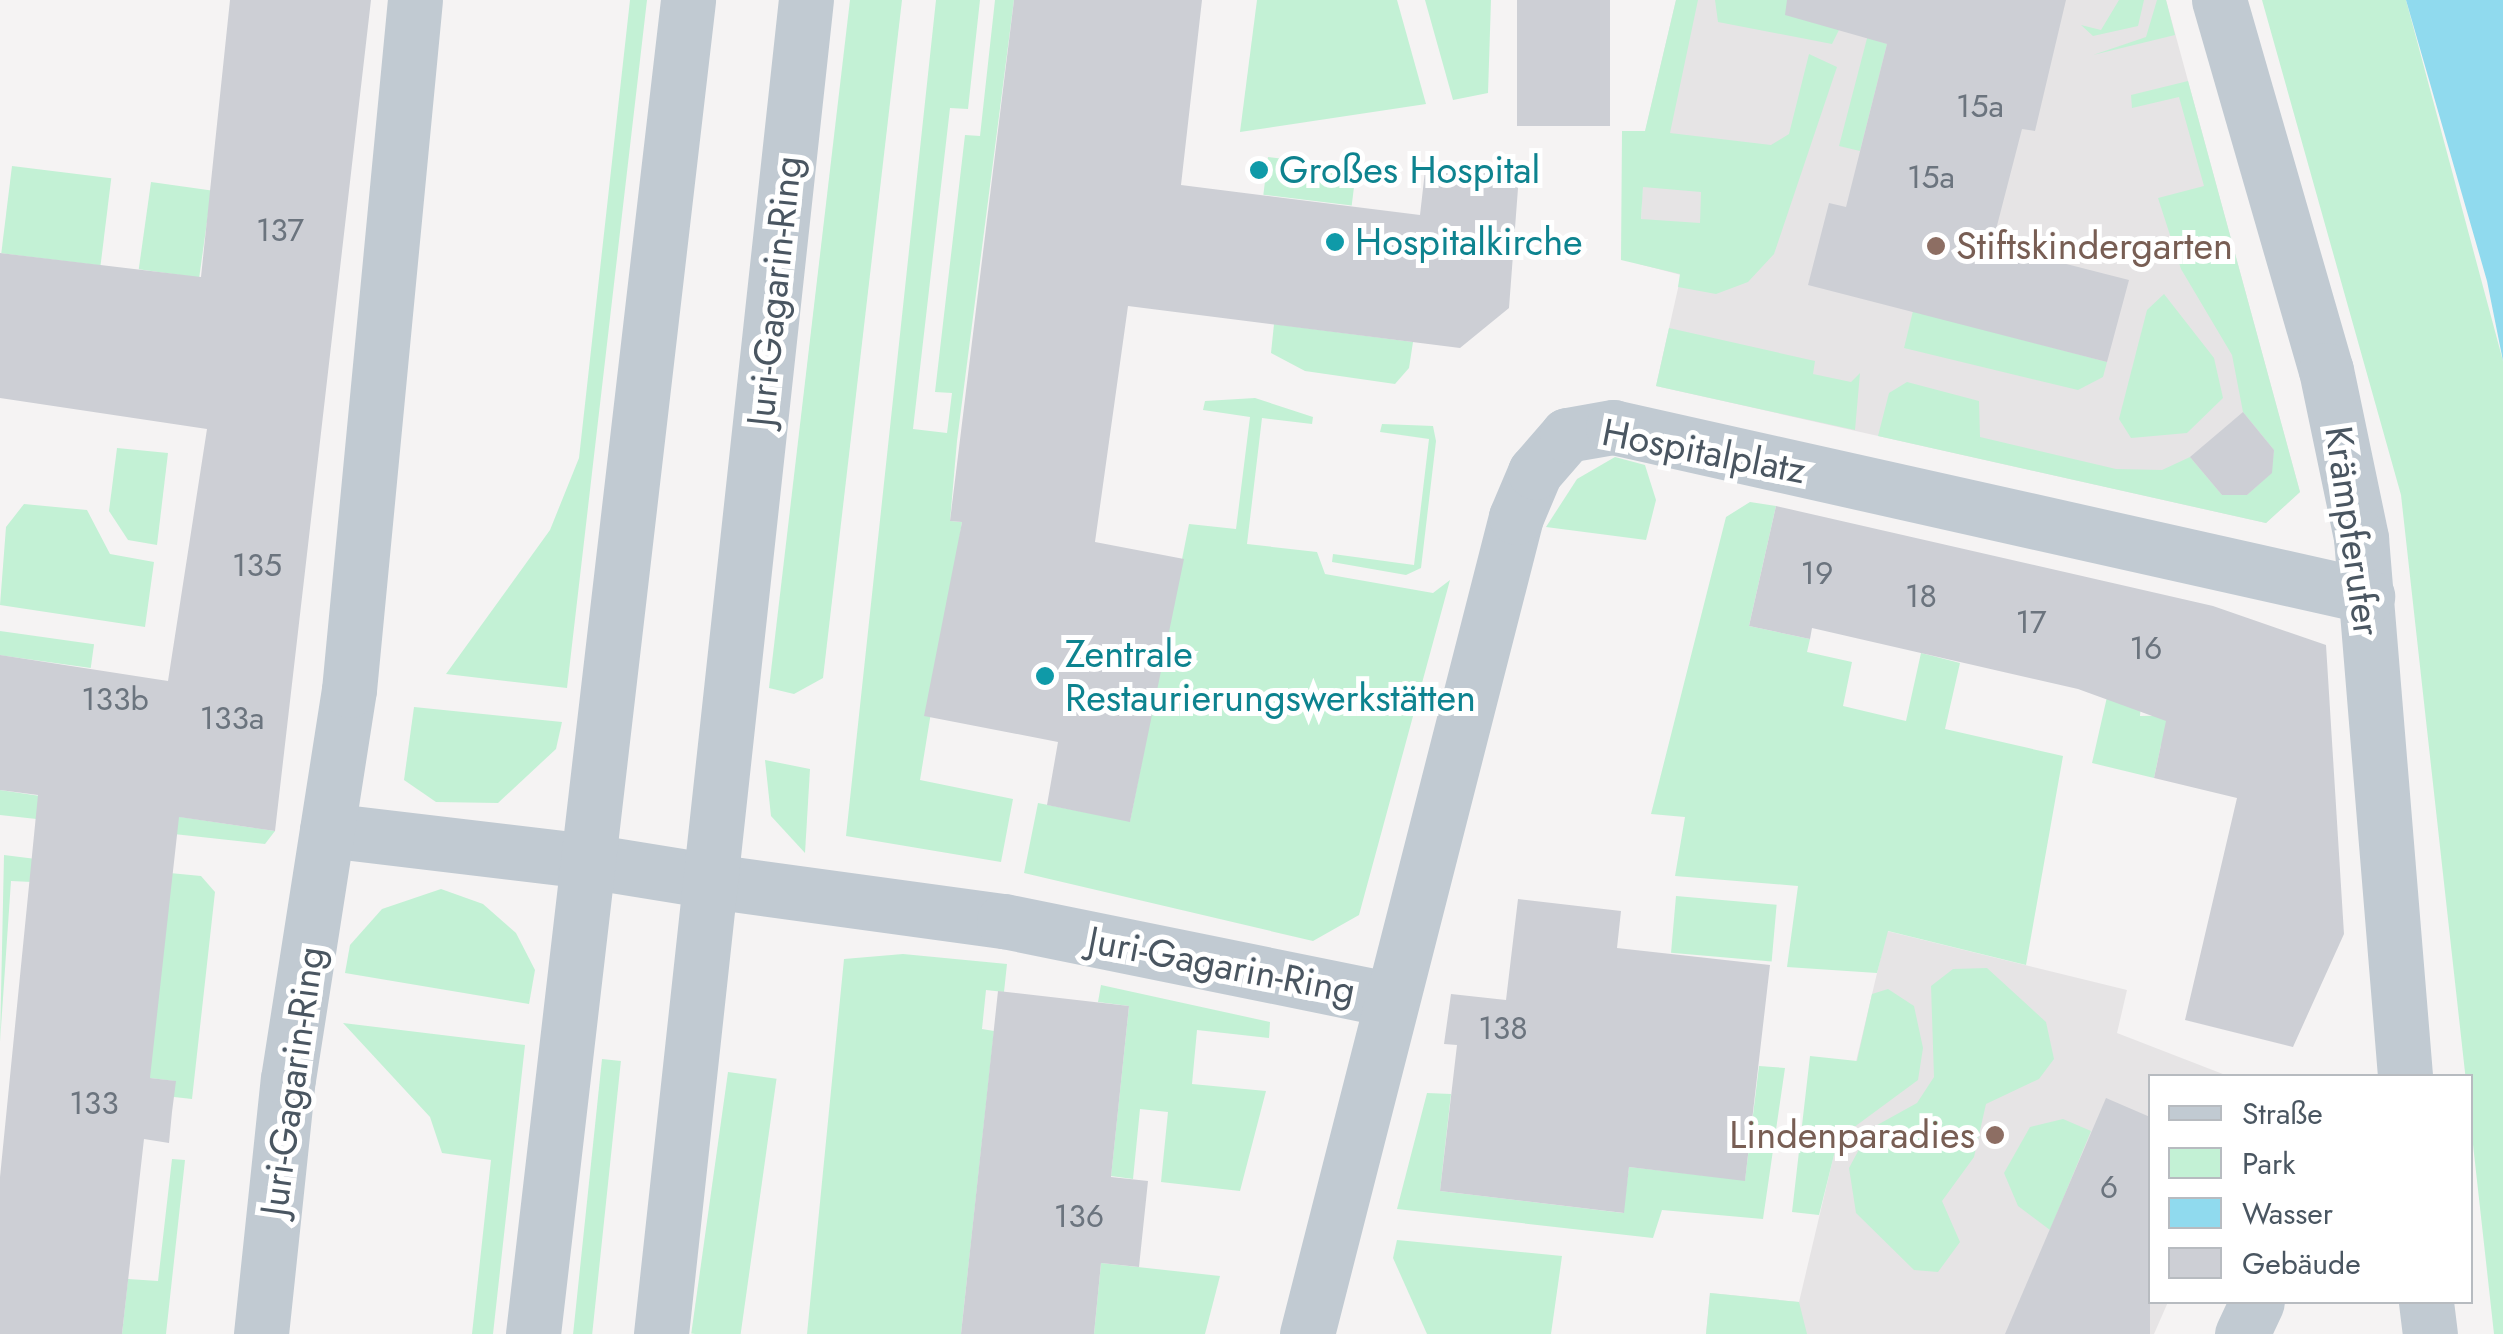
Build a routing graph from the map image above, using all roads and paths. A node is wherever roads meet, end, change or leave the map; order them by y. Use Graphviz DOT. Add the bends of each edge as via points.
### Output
graph roads {
  1 [pos="416,0"];
  2 [pos="688,0"];
  3 [pos="806,0"];
  4 [pos="2219,0"];
  5 [pos="2367,596"];
  6 [pos="327,830"];
  7 [pos="588,861"];
  8 [pos="711,881"];
  9 [pos="1392,1000"];
  10 [pos="2405,1074"];
  11 [pos="2255,1304"];
  12 [pos="2426,1304"];
  13 [pos="260,1334"];
  14 [pos="534,1334"];
  15 [pos="661,1334"];
  16 [pos="1308,1334"];
  17 [pos="2242,1334"];
  18 [pos="2430,1334"];
  1 -- 6 [label="street, Juri-Gagarin-Ring" via="366,533"];
  2 -- 7 [label="street"];
  3 -- 8 [label="street, Juri-Gagarin-Ring"];
  4 -- 5 [label="street, Krämpferufer" via="2336,409"];
  5 -- 9 [label="street, Hospitalplatz" via="1612,426 1579,429 1547,452 1524,494"];
  5 -- 10 [label="street, Krämpferufer"];
  6 -- 7 [label="street, Juri-Gagarin-Ring"];
  6 -- 13 [label="street, Juri-Gagarin-Ring" via="288,1080"];
  7 -- 8 [label="street, Juri-Gagarin-Ring"];
  7 -- 14 [label="street"];
  8 -- 9 [label="street, Juri-Gagarin-Ring" via="1004,922"];
  8 -- 15 [label="street, Juri-Gagarin-Ring"];
  9 -- 16 [label="street, Juri-Gagarin-Ring"];
  11 -- 17 [label="street"];
  12 -- 18 [label="street"];
}
